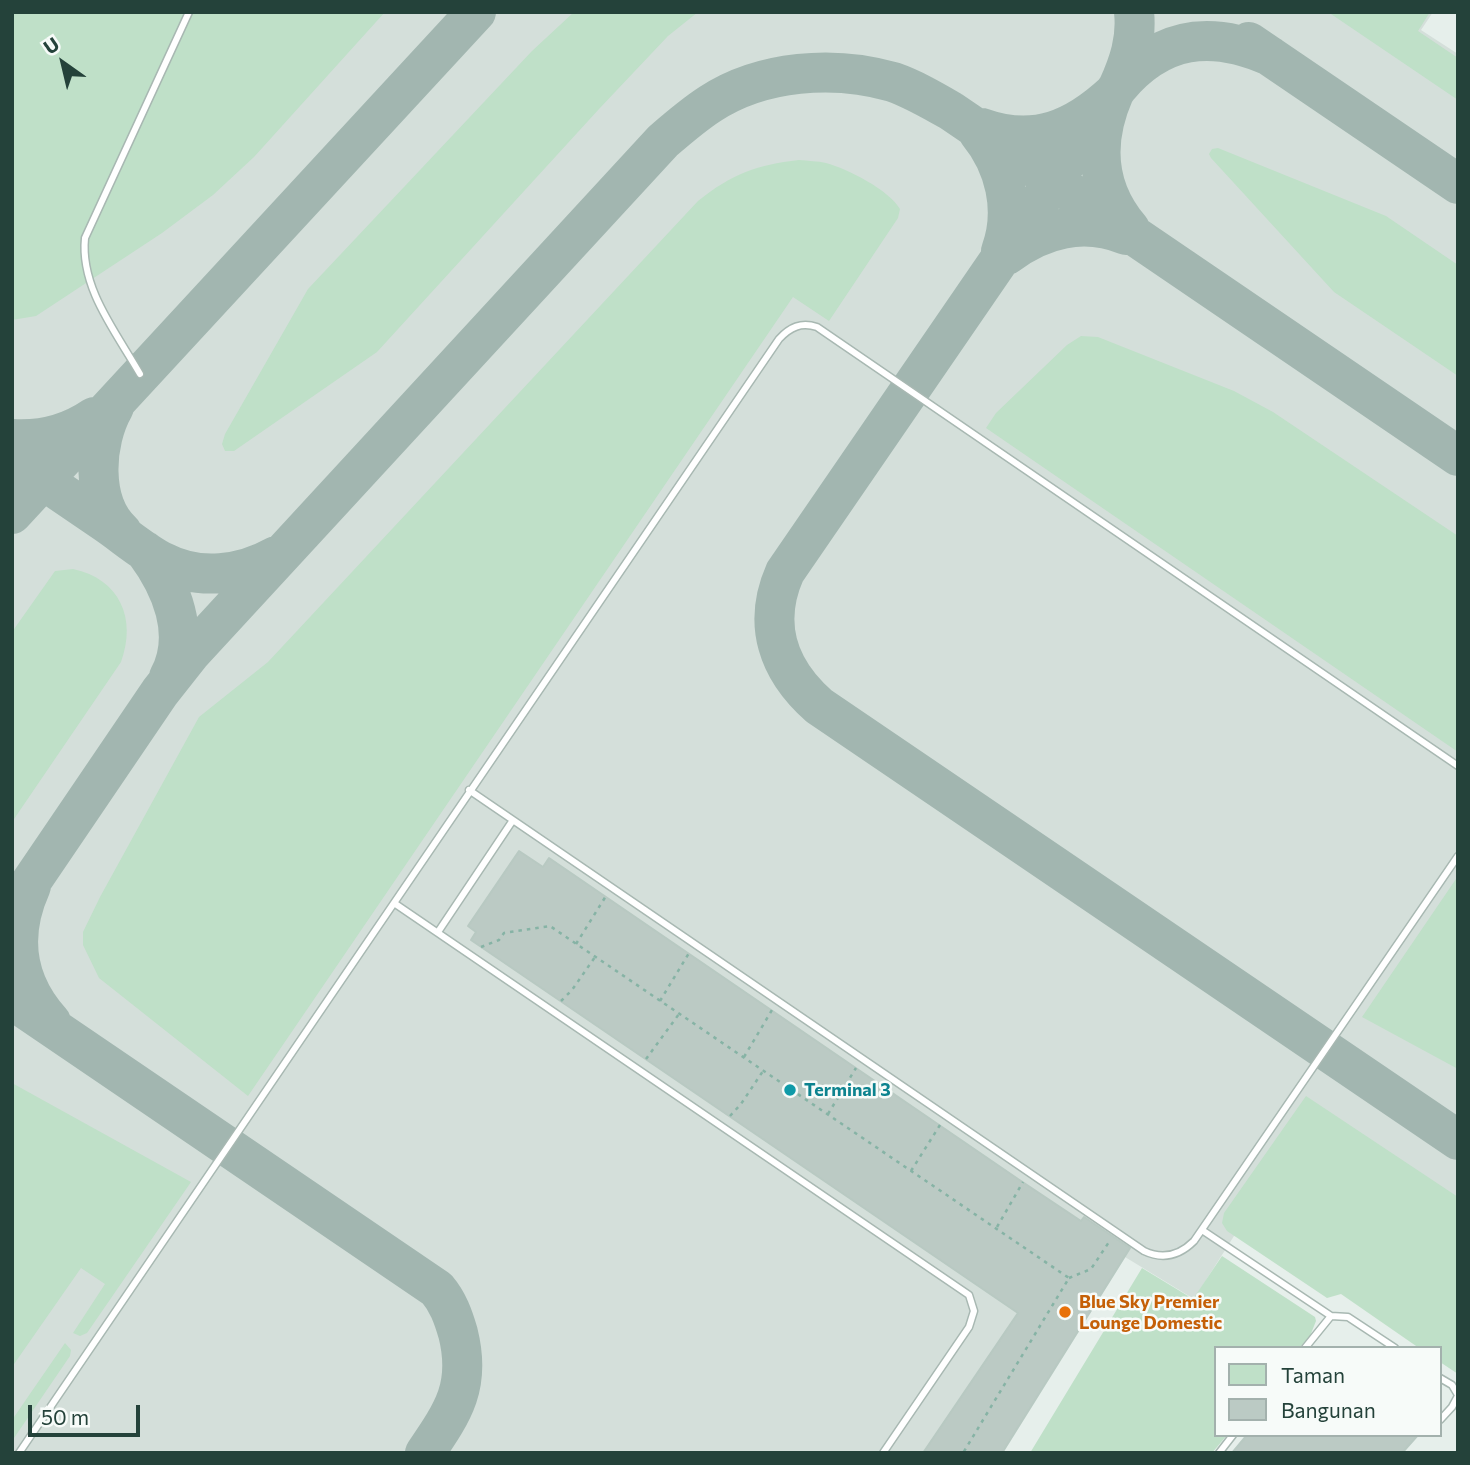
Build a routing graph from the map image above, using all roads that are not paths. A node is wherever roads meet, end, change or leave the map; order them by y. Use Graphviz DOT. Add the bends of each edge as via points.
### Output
graph roads {
  1 [pos="190,12"];
  2 [pos="140,374"];
  3 [pos="1458,766"];
  4 [pos="469,790"];
  5 [pos="513,820"];
  6 [pos="1458,856"];
  7 [pos="394,903"];
  8 [pos="438,932"];
  9 [pos="1202,1230"];
  10 [pos="1331,1316"];
  11 [pos="1307,1346"];
  12 [pos="1392,1346"];
  13 [pos="1442,1379"];
  14 [pos="1458,1395"];
  15 [pos="1442,1418"];
  16 [pos="1231,1437"];
  17 [pos="19,1453"];
  18 [pos="883,1453"];
  19 [pos="1219,1453"];
  1 -- 2 [label="lane" via="85,237 92,291"];
  3 -- 4 [label="lane" via="808,324 786,331 779,339"];
  4 -- 5 [label="lane"];
  4 -- 7 [label="lane"];
  5 -- 8 [label="lane"];
  5 -- 9 [label="lane" via="1144,1251 1154,1256 1175,1255"];
  6 -- 9 [label="lane"];
  7 -- 8 [label="lane"];
  7 -- 17 [label="lane"];
  8 -- 18 [label="lane" via="969,1294 974,1311 969,1327"];
  9 -- 10 [label="lane"];
  10 -- 11 [label="lane"];
  10 -- 12 [label="lane" via="1348,1317"];
  13 -- 14 [label="lane"];
  14 -- 15 [label="lane"];
  16 -- 19 [label="lane"];
}
